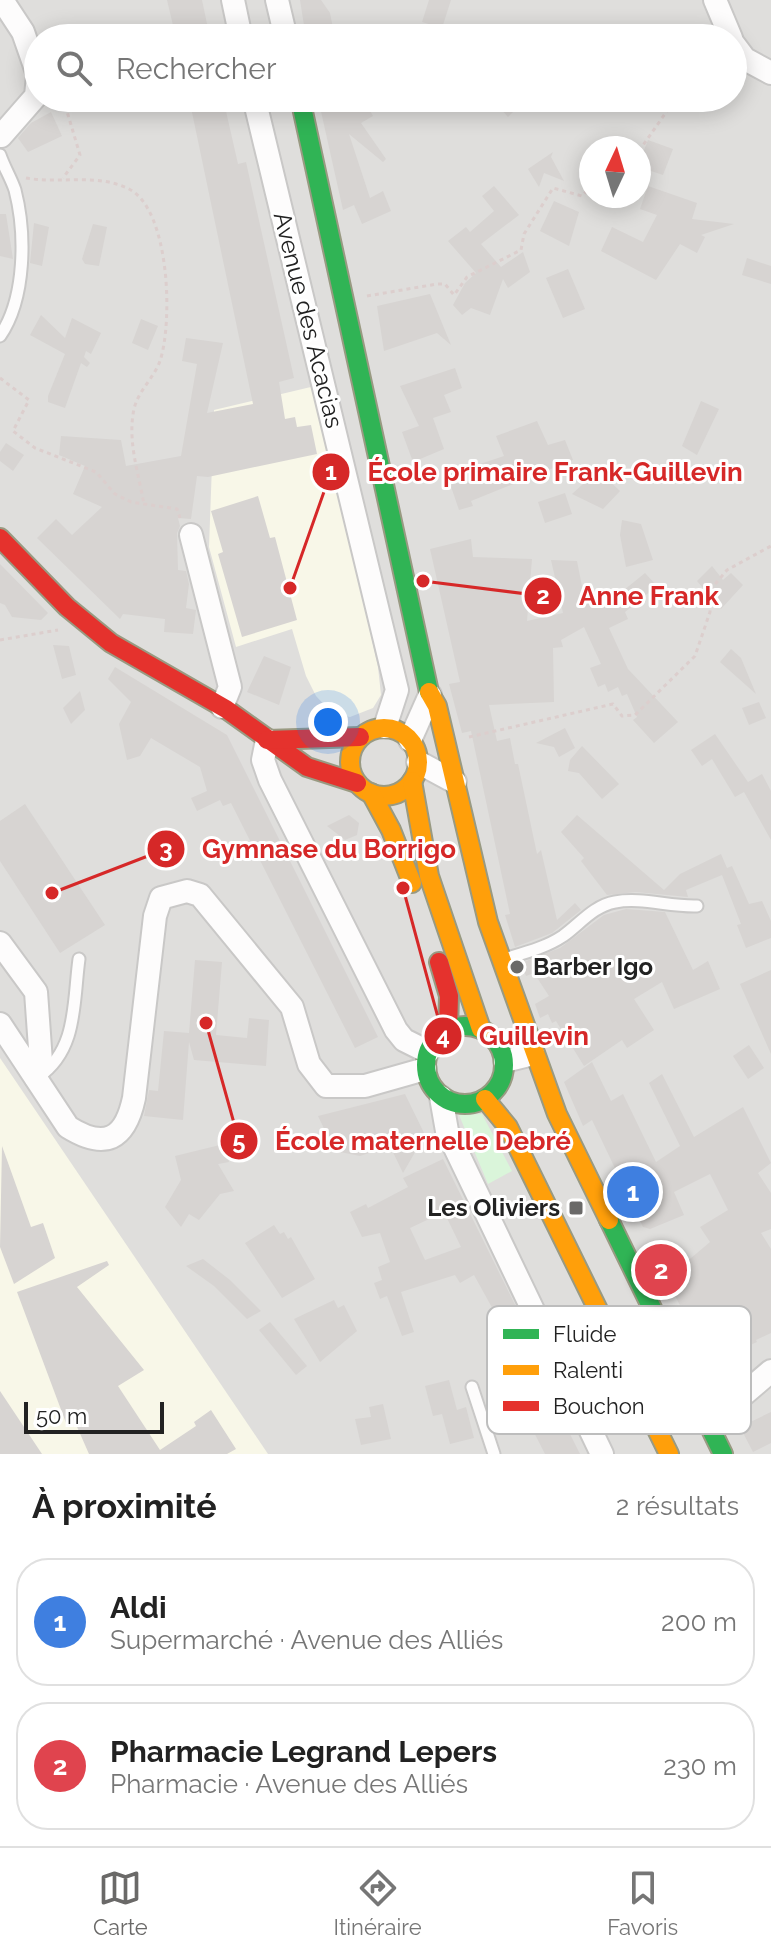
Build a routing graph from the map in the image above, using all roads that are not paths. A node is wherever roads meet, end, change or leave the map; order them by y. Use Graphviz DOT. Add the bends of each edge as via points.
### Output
graph roads {
  1 [pos="2,0"];
  2 [pos="233,0"];
  3 [pos="277,0"];
  4 [pos="715,0"];
  5 [pos="238,24"];
  6 [pos="283,24"];
  7 [pos="725,24"];
  8 [pos="24,35"];
  9 [pos="747,60"];
  10 [pos="771,73"];
  11 [pos="24,112"];
  12 [pos="257,112"];
  13 [pos="303,112"];
  14 [pos="0,144"];
  15 [pos="0,336"];
  16 [pos="191,535"];
  17 [pos="0,538"];
  18 [pos="430,695"];
  19 [pos="222,707"];
  20 [pos="385,727"];
  21 [pos="360,737"];
  22 [pos="267,740"];
  23 [pos="410,740"];
  24 [pos="415,772"];
  25 [pos="455,782"];
  26 [pos="364,788"];
  27 [pos="697,906"];
  28 [pos="0,943"];
  29 [pos="79,959"];
  30 [pos="499,961"];
  31 [pos="0,1024"];
  32 [pos="481,1029"];
  33 [pos="448,1030"];
  34 [pos="533,1054"];
  35 [pos="426,1060"];
  36 [pos="505,1061"];
  37 [pos="36,1078"];
  38 [pos="441,1097"];
  39 [pos="485,1099"];
  40 [pos="531,1306"];
  41 [pos="596,1306"];
  42 [pos="651,1306"];
  43 [pos="771,1371"];
  44 [pos="472,1387"];
  45 [pos="751,1388"];
  46 [pos="487,1433"];
  47 [pos="487,1434"];
  48 [pos="592,1434"];
  49 [pos="659,1434"];
  50 [pos="714,1434"];
  51 [pos="494,1454"];
  52 [pos="602,1454"];
  53 [pos="669,1454"];
  54 [pos="723,1454"];
  1 -- 8 [label="street"];
  2 -- 5 [label="street"];
  3 -- 6 [label="street"];
  4 -- 7 [label="street"];
  9 -- 10 [label="street"];
  11 -- 14 [label="street"];
  12 -- 20 [label="street, Avenue des Acacias" via="397,690"];
  13 -- 18 [label="street, Avenue des Acacias"];
  14 -- 15 [label="lane" via="14,189 20,248 19,283 9,323"];
  16 -- 19 [label="street" via="230,687"];
  17 -- 19 [label="street" via="85,623"];
  18 -- 23 [label="street"];
  18 -- 25 [label="street, Avenue des Acacias"];
  19 -- 22 [label="street"];
  20 -- 21 [label="street"];
  20 -- 23 [label="street"];
  21 -- 22 [label="street"];
  21 -- 26 [label="street" via="350,765"];
  22 -- 26 [label="street" via="298,763"];
  22 -- 35 [label="street" via="263,760 270,780 396,1030"];
  23 -- 24 [label="street"];
  24 -- 25 [label="street"];
  24 -- 26 [label="street" via="398,793"];
  24 -- 32 [label="street" via="418,841"];
  25 -- 30 [label="street, Avenue des Acacias"];
  26 -- 33 [label="street" via="391,830 443,976 449,996"];
  27 -- 30 [label="lane" via="612,902 550,943"];
  28 -- 37 [label="street" via="36,992 41,1062"];
  29 -- 37 [label="lane" via="68,1045 55,1066"];
  30 -- 34 [label="street, Avenue des Acacias"];
  31 -- 37 [label="street"];
  32 -- 33 [label="street"];
  32 -- 36 [label="street" via="501,1048"];
  33 -- 35 [label="street" via="432,1043"];
  34 -- 36 [label="street"];
  34 -- 42 [label="street, Avenue des Acacias"];
  35 -- 37 [label="street" via="365,1086 326,1086 309,1064 292,1007 200,895 187,891 161,898 155,916 134,1098 121,1131 100,1140 68,1127"];
  35 -- 38 [label="street" via="433,1089"];
  36 -- 39 [label="street" via="501,1083"];
  38 -- 39 [label="street" via="455,1104"];
  38 -- 40 [label="street" via="447,1131"];
  39 -- 41 [label="street" via="508,1127"];
  43 -- 45 [label="street"];
  44 -- 46 [label="lane"];
  47 -- 51 [label="lane"];
  48 -- 52 [label="street"];
  49 -- 53 [label="street"];
  50 -- 54 [label="street, Avenue des Acacias"];
}
